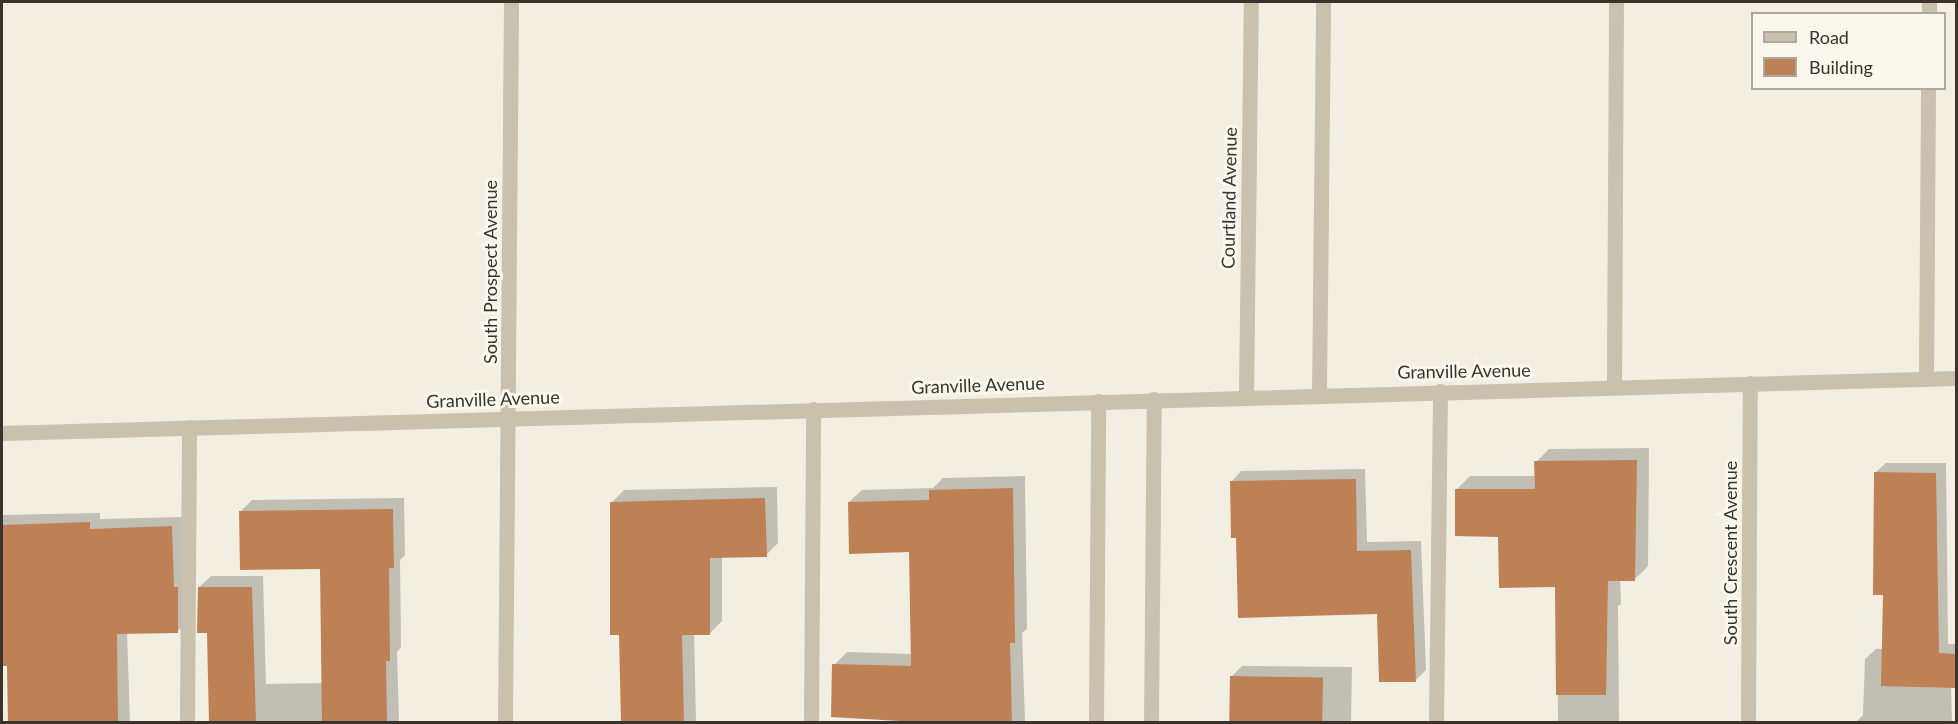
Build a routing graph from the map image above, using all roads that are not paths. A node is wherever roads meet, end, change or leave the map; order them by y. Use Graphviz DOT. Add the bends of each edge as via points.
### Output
graph roads {
  1 [pos="511,2"];
  2 [pos="1251,2"];
  3 [pos="1323,2"];
  4 [pos="1616,2"];
  5 [pos="1928,90"];
  6 [pos="1956,378"];
  7 [pos="1926,379"];
  8 [pos="1750,383"];
  9 [pos="1614,386"];
  10 [pos="1440,391"];
  11 [pos="1319,394"];
  12 [pos="1246,396"];
  13 [pos="1154,399"];
  14 [pos="1098,401"];
  15 [pos="813,409"];
  16 [pos="508,418"];
  17 [pos="189,427"];
  18 [pos="2,433"];
  19 [pos="187,723"];
  20 [pos="505,723"];
  21 [pos="812,723"];
  22 [pos="1096,723"];
  23 [pos="1151,723"];
  24 [pos="1436,723"];
  25 [pos="1748,723"];
  1 -- 16 [label="street, South Prospect Avenue"];
  2 -- 12 [label="street, Courtland Avenue"];
  3 -- 11 [label="street"];
  4 -- 9 [label="street"];
  5 -- 7 [label="street"];
  6 -- 7 [label="street, Granville Avenue"];
  7 -- 8 [label="street, Granville Avenue"];
  8 -- 9 [label="street, Granville Avenue"];
  8 -- 25 [label="street, South Crescent Avenue"];
  9 -- 10 [label="street, Granville Avenue"];
  10 -- 11 [label="street, Granville Avenue"];
  10 -- 24 [label="street"];
  11 -- 12 [label="street, Granville Avenue"];
  12 -- 13 [label="street, Granville Avenue"];
  13 -- 14 [label="street, Granville Avenue"];
  13 -- 23 [label="street"];
  14 -- 15 [label="street, Granville Avenue"];
  14 -- 22 [label="street"];
  15 -- 16 [label="street, Granville Avenue"];
  15 -- 21 [label="street"];
  16 -- 17 [label="street, Granville Avenue"];
  16 -- 20 [label="street, South Prospect Avenue"];
  17 -- 18 [label="street, Granville Avenue"];
  17 -- 19 [label="street"];
}
